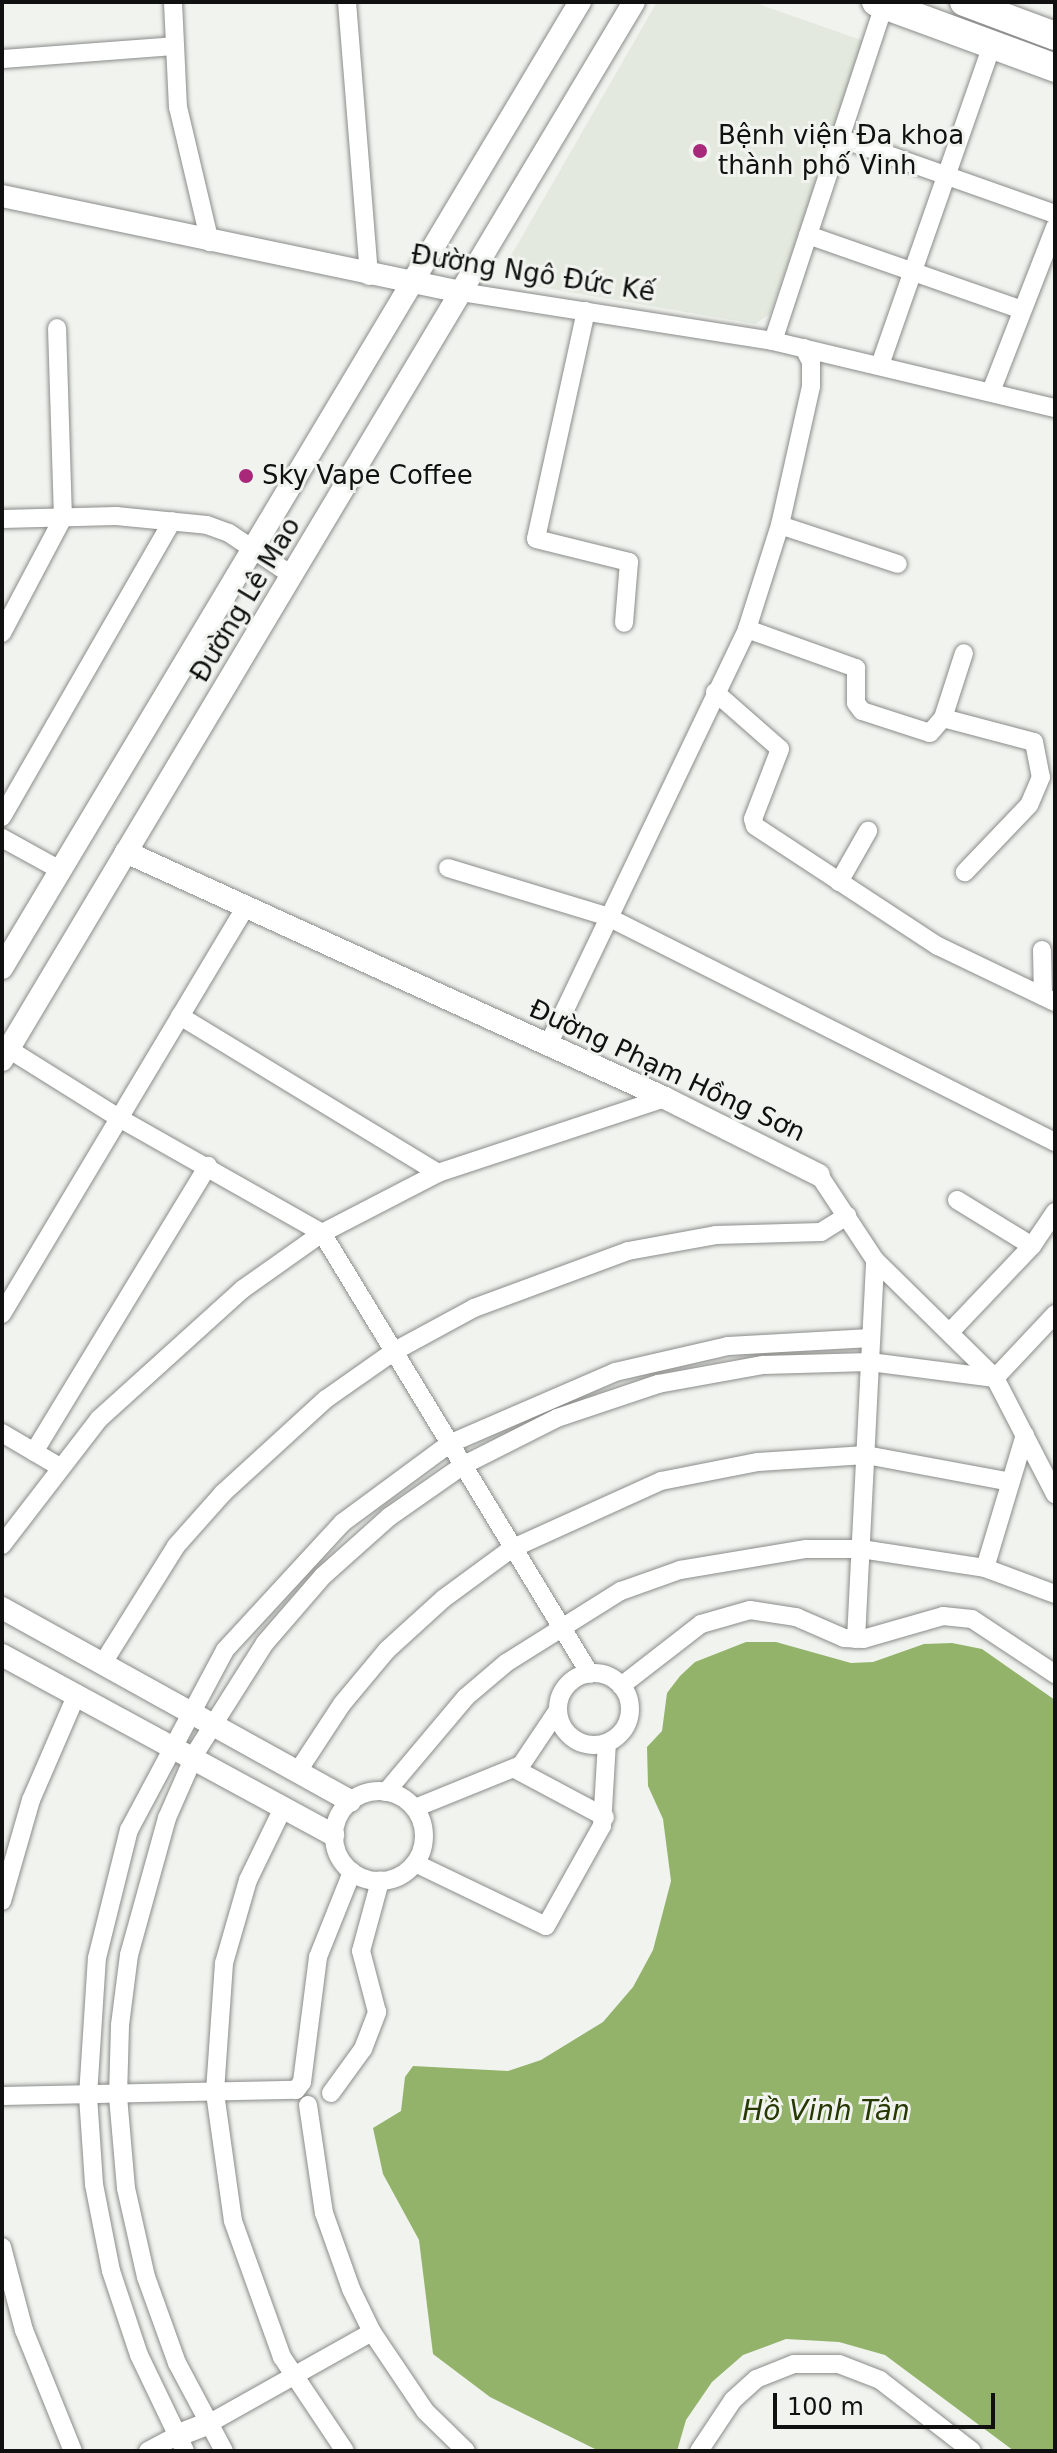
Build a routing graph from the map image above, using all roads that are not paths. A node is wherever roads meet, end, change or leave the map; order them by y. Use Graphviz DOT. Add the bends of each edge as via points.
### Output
graph roads {
  1 [pos="173,2"];
  2 [pos="347,2"];
  3 [pos="580,2"];
  4 [pos="634,2"];
  5 [pos="964,2"];
  6 [pos="880,3"];
  7 [pos="1055,36"];
  8 [pos="992,45"];
  9 [pos="175,46"];
  10 [pos="2,59"];
  11 [pos="1055,68"];
  12 [pos="840,138"];
  13 [pos="946,177"];
  14 [pos="2,196"];
  15 [pos="1055,214"];
  16 [pos="1055,227"];
  17 [pos="808,235"];
  18 [pos="210,242"];
  19 [pos="912,271"];
  20 [pos="369,276"];
  21 [pos="411,284"];
  22 [pos="461,292"];
  23 [pos="1022,310"];
  24 [pos="586,311"];
  25 [pos="57,328"];
  26 [pos="773,341"];
  27 [pos="804,348"];
  28 [pos="880,365"];
  29 [pos="992,389"];
  30 [pos="1055,408"];
  31 [pos="63,518"];
  32 [pos="2,519"];
  33 [pos="172,521"];
  34 [pos="780,525"];
  35 [pos="249,549"];
  36 [pos="898,564"];
  37 [pos="293,576"];
  38 [pos="624,623"];
  39 [pos="747,629"];
  40 [pos="2,633"];
  41 [pos="964,653"];
  42 [pos="715,692"];
  43 [pos="943,718"];
  44 [pos="1048,777"];
  45 [pos="2,817"];
  46 [pos="868,831"];
  47 [pos="2,838"];
  48 [pos="126,852"];
  49 [pos="448,868"];
  50 [pos="60,870"];
  51 [pos="965,872"];
  52 [pos="839,882"];
  53 [pos="246,906"];
  54 [pos="606,916"];
  55 [pos="1042,950"];
  56 [pos="2,968"];
  57 [pos="1049,999"];
  58 [pos="180,1016"];
  59 [pos="548,1045"];
  60 [pos="4,1051"];
  61 [pos="665,1098"];
  62 [pos="119,1118"];
  63 [pos="1055,1142"];
  64 [pos="208,1166"];
  65 [pos="438,1173"];
  66 [pos="819,1175"];
  67 [pos="957,1200"];
  68 [pos="1055,1212"];
  69 [pos="847,1216"];
  70 [pos="322,1233"];
  71 [pos="1032,1246"];
  72 [pos="875,1260"];
  73 [pos="2,1314"];
  74 [pos="1055,1314"];
  75 [pos="950,1332"];
  76 [pos="871,1338"];
  77 [pos="393,1352"];
  78 [pos="870,1362"];
  79 [pos="995,1378"];
  80 [pos="2,1433"];
  81 [pos="1025,1435"];
  82 [pos="449,1444"];
  83 [pos="34,1452"];
  84 [pos="866,1455"];
  85 [pos="462,1466"];
  86 [pos="60,1467"];
  87 [pos="1011,1482"];
  88 [pos="1055,1494"];
  89 [pos="2,1545"];
  90 [pos="511,1549"];
  91 [pos="861,1549"];
  92 [pos="985,1568"];
  93 [pos="1055,1594"];
  94 [pos="2,1608"];
  95 [pos="558,1626"];
  96 [pos="856,1639"];
  97 [pos="2,1655"];
  98 [pos="103,1663"];
  99 [pos="590,1674"];
  100 [pos="1055,1674"];
  101 [pos="621,1686"];
  102 [pos="76,1696"];
  103 [pos="558,1710"];
  104 [pos="189,1711"];
  105 [pos="214,1724"];
  106 [pos="607,1743"];
  107 [pos="171,1747"];
  108 [pos="193,1759"];
  109 [pos="515,1769"];
  110 [pos="298,1771"];
  111 [pos="386,1792"];
  112 [pos="350,1801"];
  113 [pos="283,1808"];
  114 [pos="415,1808"];
  115 [pos="605,1817"];
  116 [pos="333,1835"];
  117 [pos="415,1863"];
  118 [pos="352,1872"];
  119 [pos="380,1881"];
  120 [pos="2,1901"];
  121 [pos="215,2093"];
  122 [pos="331,2093"];
  123 [pos="2,2096"];
  124 [pos="88,2096"];
  125 [pos="118,2097"];
  126 [pos="308,2105"];
  127 [pos="2,2247"];
  128 [pos="372,2332"];
  129 [pos="295,2376"];
  130 [pos="208,2424"];
  131 [pos="180,2443"];
  132 [pos="73,2451"];
  133 [pos="148,2451"];
  134 [pos="224,2451"];
  135 [pos="345,2451"];
  136 [pos="466,2451"];
  137 [pos="699,2451"];
  138 [pos="972,2451"];
  1 -- 9 [label="street"];
  2 -- 20 [label="street"];
  3 -- 21 [label="street, Đường Lê Mao"];
  4 -- 22 [label="street, Đường Lê Mao"];
  5 -- 7 [label="main road"];
  6 -- 8 [label="main road"];
  6 -- 12 [label="street"];
  8 -- 11 [label="main road"];
  8 -- 13 [label="street"];
  9 -- 10 [label="street"];
  9 -- 18 [label="street" via="178,107"];
  12 -- 13 [label="street"];
  12 -- 17 [label="street"];
  13 -- 15 [label="street"];
  13 -- 19 [label="street"];
  14 -- 18 [label="street, Đường Ngô Đức Kế"];
  16 -- 23 [label="street"];
  17 -- 19 [label="street"];
  17 -- 26 [label="street"];
  18 -- 20 [label="street, Đường Ngô Đức Kế"];
  19 -- 23 [label="street"];
  19 -- 28 [label="street"];
  20 -- 21 [label="street, Đường Ngô Đức Kế"];
  21 -- 22 [label="street, Đường Ngô Đức Kế"];
  21 -- 35 [label="street, Đường Lê Mao"];
  22 -- 24 [label="street, Đường Ngô Đức Kế"];
  22 -- 37 [label="street, Đường Lê Mao"];
  23 -- 29 [label="street"];
  24 -- 26 [label="street, Đường Ngô Đức Kế"];
  24 -- 38 [label="street" via="536,539 629,562"];
  25 -- 31 [label="street"];
  26 -- 27 [label="street, Đường Ngô Đức Kế"];
  27 -- 28 [label="street, Đường Ngô Đức Kế"];
  27 -- 34 [label="street" via="811,362 811,386"];
  28 -- 29 [label="street, Đường Ngô Đức Kế"];
  29 -- 30 [label="street, Đường Ngô Đức Kế"];
  31 -- 32 [label="street"];
  31 -- 33 [label="street"];
  31 -- 40 [label="street"];
  33 -- 35 [label="street" via="207,525"];
  33 -- 45 [label="street"];
  34 -- 36 [label="street"];
  34 -- 39 [label="street"];
  35 -- 37 [label="street"];
  35 -- 50 [label="street, Đường Lê Mao"];
  37 -- 48 [label="street, Đường Lê Mao"];
  39 -- 42 [label="street"];
  39 -- 43 [label="street" via="856,668 856,703 862,711 930,733"];
  41 -- 43 [label="street"];
  42 -- 52 [label="street" via="780,749 752,823"];
  42 -- 54 [label="street"];
  43 -- 44 [label="street" via="1034,742"];
  44 -- 51 [label="street" via="1023,816"];
  46 -- 52 [label="street"];
  47 -- 50 [label="street"];
  48 -- 53 [label="street, Đường Phạm Hồng Sơn"];
  48 -- 60 [label="street, Đường Lê Mao"];
  49 -- 54 [label="street"];
  50 -- 56 [label="street, Đường Lê Mao"];
  52 -- 57 [label="street" via="938,946"];
  53 -- 58 [label="street"];
  53 -- 59 [label="street, Đường Phạm Hồng Sơn"];
  54 -- 59 [label="street"];
  54 -- 63 [label="street"];
  55 -- 57 [label="street"];
  58 -- 62 [label="street"];
  58 -- 65 [label="street"];
  59 -- 61 [label="street, Đường Phạm Hồng Sơn"];
  60 -- 62 [label="street"];
  61 -- 65 [label="street"];
  61 -- 66 [label="street, Đường Phạm Hồng Sơn"];
  62 -- 64 [label="street"];
  62 -- 73 [label="street"];
  64 -- 70 [label="street"];
  64 -- 83 [label="street"];
  65 -- 70 [label="street"];
  66 -- 69 [label="street, Đường Phạm Hồng Sơn"];
  67 -- 71 [label="street"];
  68 -- 71 [label="street"];
  69 -- 72 [label="street, Đường Phạm Hồng Sơn"];
  69 -- 77 [label="street" via="821,1232 716,1235 628,1251 474,1308"];
  70 -- 77 [label="street"];
  70 -- 86 [label="street" via="243,1289 99,1419"];
  71 -- 75 [label="street"];
  72 -- 75 [label="street, Đường Phạm Hồng Sơn"];
  72 -- 76 [label="street"];
  74 -- 79 [label="street"];
  75 -- 79 [label="street, Đường Phạm Hồng Sơn"];
  76 -- 78 [label="street"];
  76 -- 82 [label="street" via="728,1346 615,1372"];
  77 -- 82 [label="street"];
  77 -- 98 [label="street" via="326,1399 223,1493 176,1546"];
  78 -- 79 [label="street"];
  78 -- 84 [label="street"];
  78 -- 85 [label="street" via="763,1365 658,1384 557,1418"];
  79 -- 81 [label="street, Đường Phạm Hồng Sơn"];
  80 -- 83 [label="street"];
  81 -- 87 [label="street"];
  81 -- 88 [label="street, Đường Phạm Hồng Sơn"];
  82 -- 85 [label="street"];
  82 -- 104 [label="street" via="342,1523 268,1598 225,1650"];
  83 -- 86 [label="street"];
  84 -- 87 [label="street"];
  84 -- 90 [label="street" via="758,1462 661,1481"];
  84 -- 91 [label="street"];
  85 -- 90 [label="street"];
  85 -- 105 [label="street" via="389,1517 323,1576 265,1643"];
  86 -- 89 [label="street"];
  87 -- 92 [label="street"];
  90 -- 95 [label="street"];
  90 -- 110 [label="street" via="443,1599 387,1650 342,1704"];
  91 -- 92 [label="street"];
  91 -- 95 [label="street" via="806,1549 680,1570 621,1591"];
  91 -- 96 [label="street"];
  92 -- 93 [label="street"];
  94 -- 98 [label="street"];
  95 -- 99 [label="street"];
  95 -- 111 [label="street" via="466,1697"];
  96 -- 100 [label="street" via="943,1616 972,1619"];
  96 -- 101 [label="street" via="796,1617 750,1610 701,1624"];
  97 -- 102 [label="street"];
  98 -- 104 [label="street"];
  99 -- 101 [label="street" via="607,1676"];
  99 -- 103 [label="street" via="567,1686"];
  101 -- 106 [label="street" via="629,1701 629,1718"];
  102 -- 107 [label="street"];
  102 -- 120 [label="street" via="31,1800"];
  103 -- 106 [label="street" via="562,1726 574,1739 590,1745"];
  103 -- 109 [label="street"];
  104 -- 105 [label="street"];
  104 -- 107 [label="street"];
  105 -- 108 [label="street"];
  105 -- 110 [label="street"];
  106 -- 115 [label="street"];
  107 -- 108 [label="street"];
  107 -- 124 [label="street" via="129,1830 97,1958"];
  108 -- 113 [label="street"];
  108 -- 125 [label="street" via="149,1872 129,1955"];
  109 -- 114 [label="street"];
  109 -- 115 [label="street"];
  110 -- 112 [label="street"];
  111 -- 112 [label="street"];
  111 -- 114 [label="street"];
  112 -- 116 [label="street"];
  113 -- 116 [label="street"];
  113 -- 121 [label="street" via="248,1880 224,1963"];
  114 -- 117 [label="street" via="424,1834"];
  115 -- 117 [label="street" via="546,1926"];
  116 -- 118 [label="street" via="336,1850"];
  117 -- 119 [label="street" via="393,1879"];
  118 -- 119 [label="street"];
  118 -- 121 [label="street" via="318,1957 301,2086 293,2091"];
  119 -- 122 [label="street" via="361,1951 377,2012 363,2049"];
  121 -- 125 [label="street"];
  121 -- 129 [label="street" via="233,2221 282,2357"];
  123 -- 124 [label="street"];
  124 -- 125 [label="street"];
  124 -- 131 [label="street" via="94,2184 111,2271 139,2355"];
  125 -- 130 [label="street" via="126,2188 146,2277 177,2363"];
  126 -- 128 [label="street" via="324,2213"];
  127 -- 132 [label="street" via="24,2330"];
  128 -- 129 [label="street"];
  128 -- 136 [label="street" via="425,2411"];
  129 -- 130 [label="street"];
  129 -- 135 [label="street"];
  130 -- 131 [label="street"];
  130 -- 134 [label="street"];
  131 -- 133 [label="street"];
  137 -- 138 [label="street" via="733,2400 756,2379 794,2364 839,2364 880,2380"];
}
